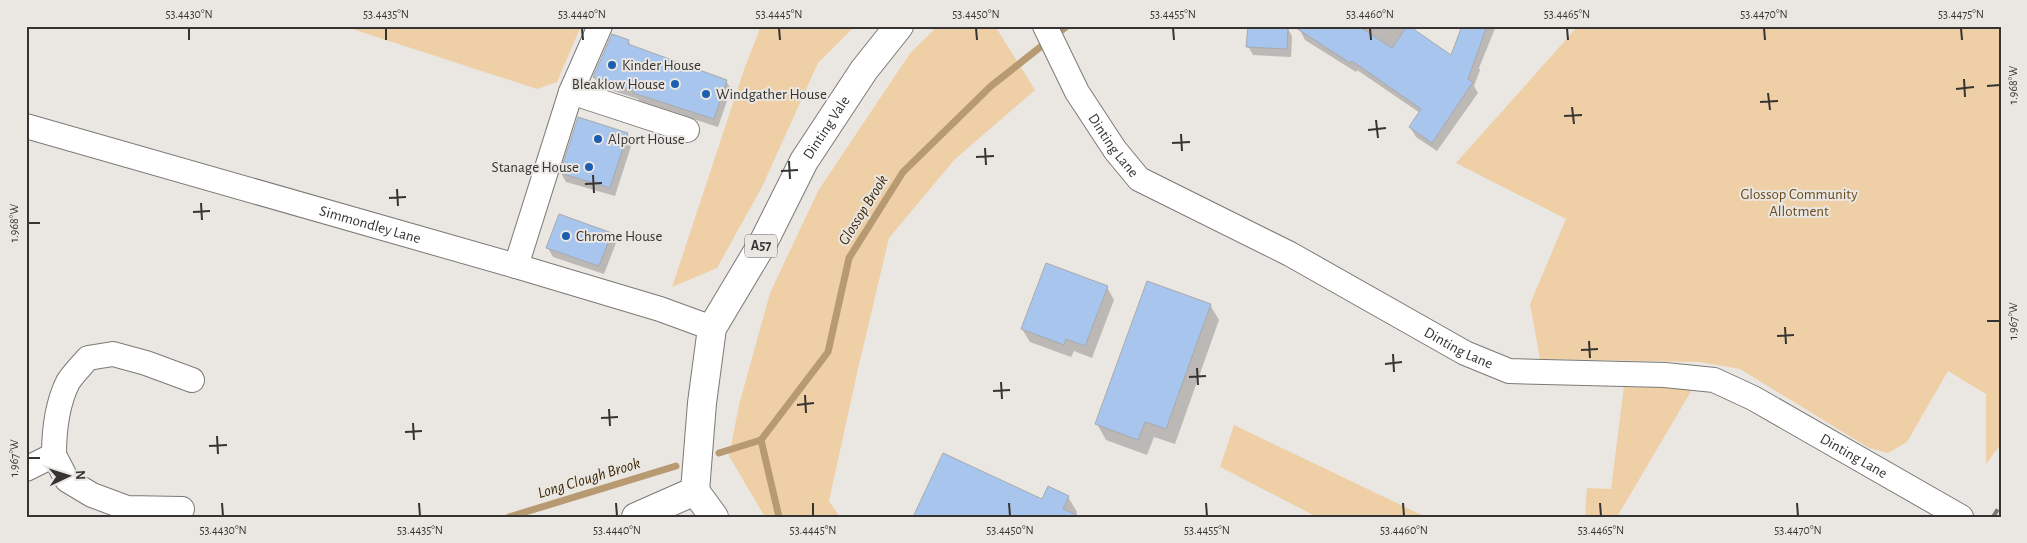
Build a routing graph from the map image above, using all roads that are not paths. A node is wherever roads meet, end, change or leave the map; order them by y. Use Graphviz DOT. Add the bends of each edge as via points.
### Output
graph roads {
  1 [pos="600,26"];
  2 [pos="899,26"];
  3 [pos="1045,26"];
  4 [pos="571,92"];
  5 [pos="26,126"];
  6 [pos="687,130"];
  7 [pos="516,266"];
  8 [pos="712,328"];
  9 [pos="192,380"];
  10 [pos="54,455"];
  11 [pos="26,469"];
  12 [pos="695,492"];
  13 [pos="182,509"];
  14 [pos="636,517"];
  15 [pos="714,517"];
  16 [pos="1960,517"];
  1 -- 4 [label="street"];
  2 -- 8 [label="main road, Dinting Vale / A57" via="864,70 804,161 764,241"];
  3 -- 16 [label="street, Dinting Lane" via="1077,92 1115,150 1139,179 1290,254 1465,353 1509,371 1665,374 1714,380 1753,398"];
  4 -- 6 [label="street"];
  4 -- 7 [label="street"];
  5 -- 7 [label="street, Simmondley Lane"];
  7 -- 8 [label="street, Simmondley Lane"];
  8 -- 12 [label="main road, Dinting Vale / A57"];
  9 -- 10 [label="street" via="113,354 88,358 68,382 58,417"];
  10 -- 11 [label="street"];
  10 -- 13 [label="street" via="67,480 92,495 127,508"];
  12 -- 14 [label="main road"];
  12 -- 15 [label="main road"];
}
